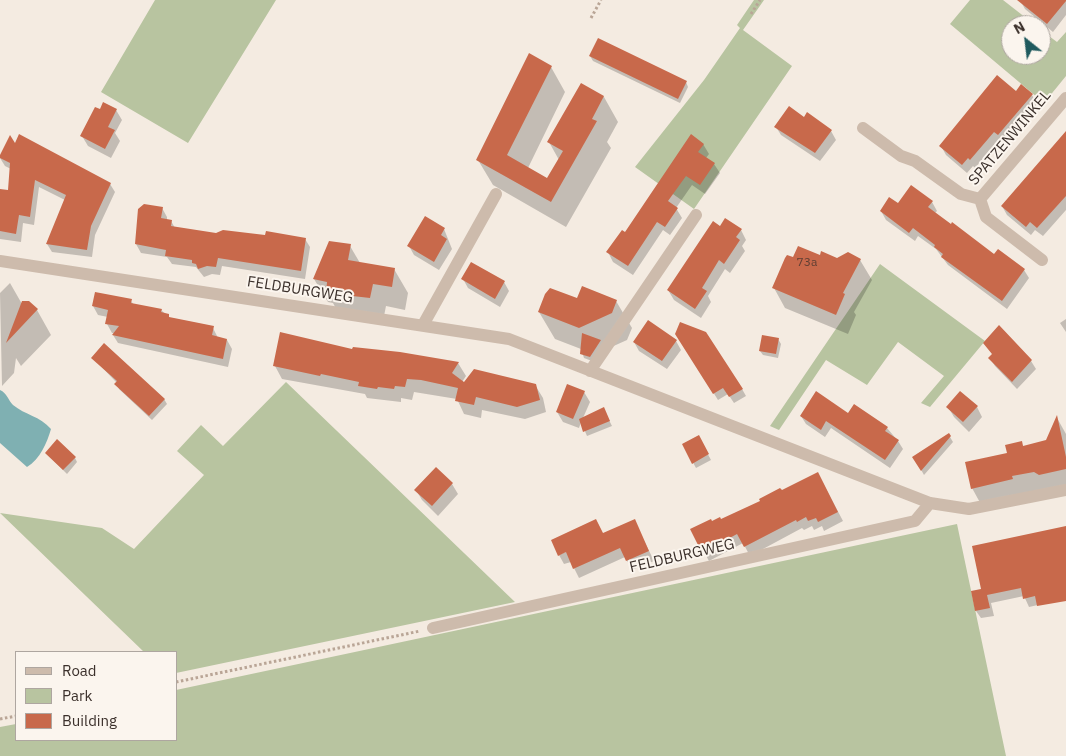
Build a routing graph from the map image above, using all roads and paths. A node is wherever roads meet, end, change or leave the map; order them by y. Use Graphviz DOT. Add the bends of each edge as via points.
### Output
graph roads {
  1 [pos="601,0"];
  2 [pos="760,0"];
  3 [pos="751,14"];
  4 [pos="591,18"];
  5 [pos="1066,98"];
  6 [pos="863,128"];
  7 [pos="496,194"];
  8 [pos="980,199"];
  9 [pos="696,215"];
  10 [pos="1042,260"];
  11 [pos="0,262"];
  12 [pos="423,325"];
  13 [pos="590,371"];
  14 [pos="1066,490"];
  15 [pos="930,503"];
  16 [pos="433,628"];
  17 [pos="178,682"];
  18 [pos="15,716"];
  19 [pos="0,719"];
  1 -- 4 [label="path"];
  2 -- 3 [label="path"];
  5 -- 8 [label="street, SPATZENWINKEL"];
  6 -- 8 [label="street, SPATZENWINKEL" via="961,194"];
  7 -- 12 [label="street"];
  8 -- 10 [label="street, SPATZENWINKEL" via="986,217"];
  9 -- 13 [label="street"];
  11 -- 12 [label="street, FELDBURGWEG"];
  12 -- 13 [label="street, FELDBURGWEG" via="509,339"];
  13 -- 15 [label="street, FELDBURGWEG"];
  14 -- 15 [label="street, FELDBURGWEG" via="969,510"];
  15 -- 16 [label="street, FELDBURGWEG" via="916,521"];
  16 -- 17 [label="path"];
  18 -- 19 [label="path"];
}
